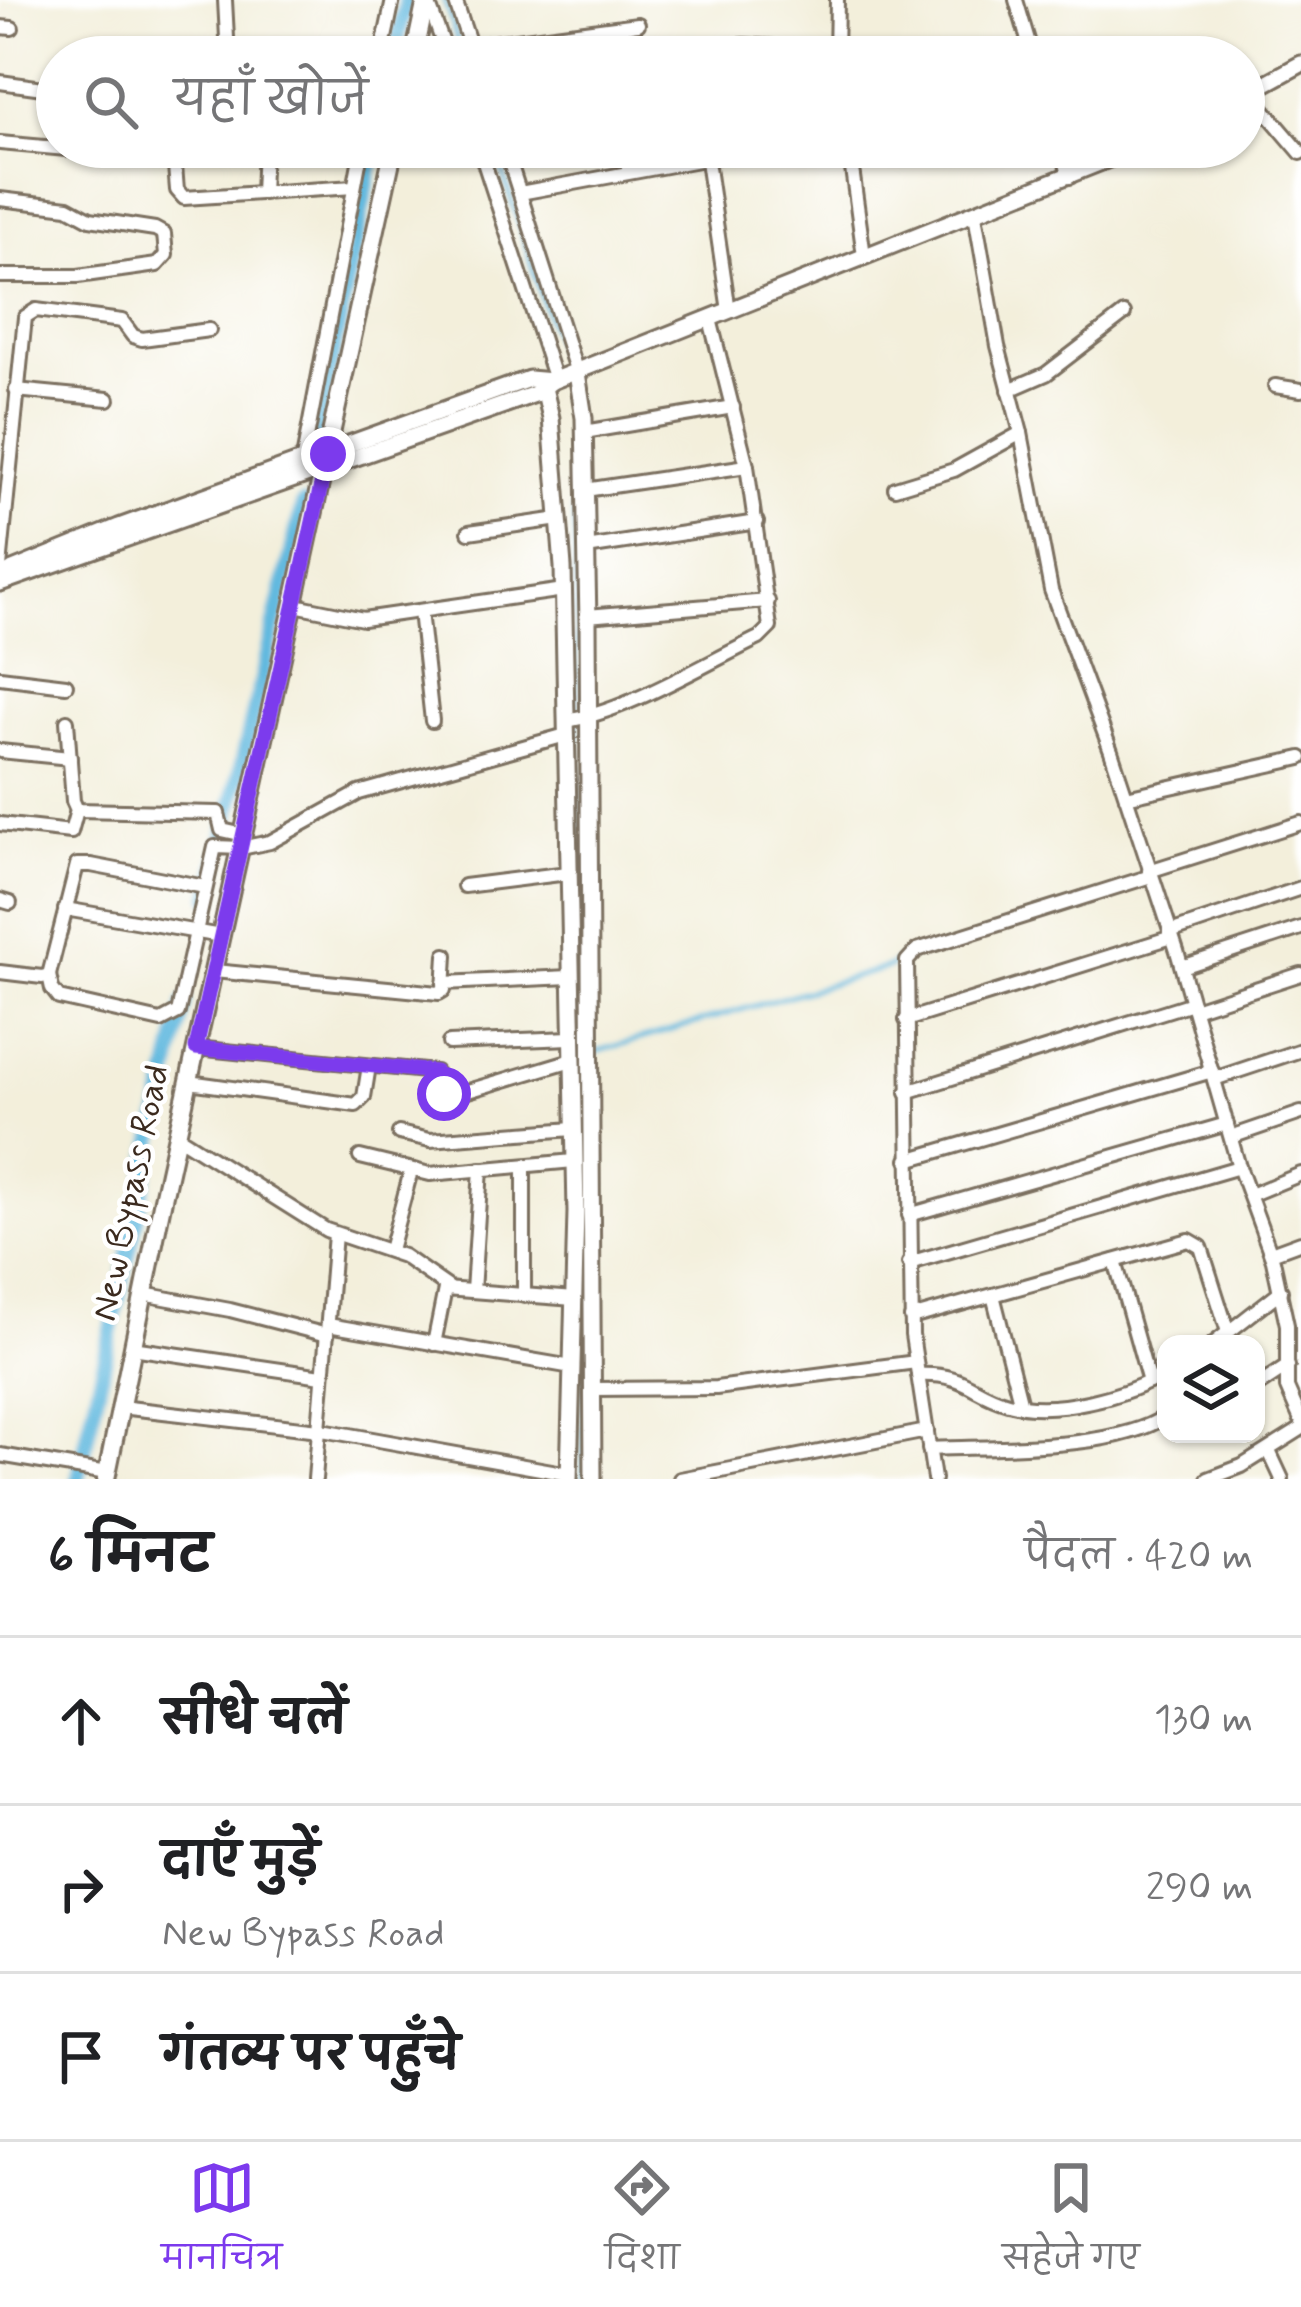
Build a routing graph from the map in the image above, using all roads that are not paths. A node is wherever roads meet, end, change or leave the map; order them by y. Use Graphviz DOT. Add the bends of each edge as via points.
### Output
graph roads {
  1 [pos="226,0"];
  2 [pos="393,0"];
  3 [pos="427,0"];
  4 [pos="455,0"];
  5 [pos="837,0"];
  6 [pos="1016,0"];
  7 [pos="638,23"];
  8 [pos="227,36"];
  9 [pos="385,36"];
  10 [pos="419,36"];
  11 [pos="440,36"];
  12 [pos="467,36"];
  13 [pos="564,36"];
  14 [pos="836,36"];
  15 [pos="1027,36"];
  16 [pos="1301,64"];
  17 [pos="0,82"];
  18 [pos="1265,83"];
  19 [pos="36,87"];
  20 [pos="1265,115"];
  21 [pos="0,143"];
  22 [pos="36,146"];
  23 [pos="1301,153"];
  24 [pos="176,168"];
  25 [pos="263,168"];
  26 [pos="358,168"];
  27 [pos="390,168"];
  28 [pos="485,168"];
  29 [pos="512,168"];
  30 [pos="628,168"];
  31 [pos="644,168"];
  32 [pos="708,168"];
  33 [pos="852,168"];
  34 [pos="1067,168"];
  35 [pos="1091,168"];
  36 [pos="629,172"];
  37 [pos="1070,177"];
  38 [pos="354,187"];
  39 [pos="262,193"];
  40 [pos="520,193"];
  41 [pos="0,199"];
  42 [pos="975,215"];
  43 [pos="864,256"];
  44 [pos="0,276"];
  45 [pos="729,311"];
  46 [pos="1124,314"];
  47 [pos="710,320"];
  48 [pos="209,330"];
  49 [pos="577,373"];
  50 [pos="551,383"];
  51 [pos="17,385"];
  52 [pos="0,386"];
  53 [pos="1275,386"];
  54 [pos="1009,390"];
  55 [pos="1301,390"];
  56 [pos="108,399"];
  57 [pos="733,407"];
  58 [pos="584,432"];
  59 [pos="1021,433"];
  60 [pos="327,461"];
  61 [pos="302,464"];
  62 [pos="747,466"];
  63 [pos="895,488"];
  64 [pos="585,490"];
  65 [pos="559,519"];
  66 [pos="757,522"];
  67 [pos="469,532"];
  68 [pos="586,548"];
  69 [pos="0,567"];
  70 [pos="0,581"];
  71 [pos="563,590"];
  72 [pos="768,602"];
  73 [pos="295,605"];
  74 [pos="420,610"];
  75 [pos="587,616"];
  76 [pos="0,676"];
  77 [pos="66,685"];
  78 [pos="68,721"];
  79 [pos="432,721"];
  80 [pos="575,723"];
  81 [pos="0,751"];
  82 [pos="70,758"];
  83 [pos="1301,758"];
  84 [pos="1126,797"];
  85 [pos="77,810"];
  86 [pos="0,824"];
  87 [pos="1301,824"];
  88 [pos="231,840"];
  89 [pos="568,873"];
  90 [pos="1150,874"];
  91 [pos="464,886"];
  92 [pos="206,887"];
  93 [pos="1301,888"];
  94 [pos="65,909"];
  95 [pos="1301,928"];
  96 [pos="206,933"];
  97 [pos="1171,935"];
  98 [pos="446,955"];
  99 [pos="1182,967"];
  100 [pos="214,971"];
  101 [pos="0,972"];
  102 [pos="49,974"];
  103 [pos="1301,974"];
  104 [pos="570,977"];
  105 [pos="444,983"];
  106 [pos="1193,1006"];
  107 [pos="906,1020"];
  108 [pos="571,1038"];
  109 [pos="448,1043"];
  110 [pos="196,1048"];
  111 [pos="1301,1050"];
  112 [pos="572,1060"];
  113 [pos="370,1066"];
  114 [pos="1213,1076"];
  115 [pos="189,1082"];
  116 [pos="907,1092"];
  117 [pos="1301,1113"];
  118 [pos="573,1129"];
  119 [pos="1229,1131"];
  120 [pos="399,1133"];
  121 [pos="177,1136"];
  122 [pos="360,1156"];
  123 [pos="908,1160"];
  124 [pos="574,1162"];
  125 [pos="524,1166"];
  126 [pos="1239,1167"];
  127 [pos="481,1169"];
  128 [pos="411,1171"];
  129 [pos="1301,1174"];
  130 [pos="1250,1195"];
  131 [pos="909,1215"];
  132 [pos="335,1234"];
  133 [pos="1301,1242"];
  134 [pos="390,1250"];
  135 [pos="1270,1252"];
  136 [pos="1115,1261"];
  137 [pos="909,1263"];
  138 [pos="449,1288"];
  139 [pos="473,1291"];
  140 [pos="1281,1292"];
  141 [pos="143,1294"];
  142 [pos="993,1295"];
  143 [pos="524,1296"];
  144 [pos="574,1299"];
  145 [pos="911,1318"];
  146 [pos="327,1330"];
  147 [pos="1228,1332"];
  148 [pos="1224,1335"];
  149 [pos="434,1344"];
  150 [pos="132,1348"];
  151 [pos="1292,1359"];
  152 [pos="572,1367"];
  153 [pos="917,1368"];
  154 [pos="322,1376"];
  155 [pos="1157,1377"];
  156 [pos="1265,1380"];
  157 [pos="1149,1382"];
  158 [pos="593,1389"];
  159 [pos="1021,1406"];
  160 [pos="120,1407"];
  161 [pos="1157,1420"];
  162 [pos="1301,1424"];
  163 [pos="316,1430"];
  164 [pos="926,1431"];
  165 [pos="929,1449"];
  166 [pos="1270,1450"];
  167 [pos="0,1456"];
  168 [pos="100,1474"];
  169 [pos="569,1476"];
  170 [pos="1213,1478"];
  171 [pos="315,1479"];
  172 [pos="592,1479"];
  173 [pos="680,1479"];
  174 [pos="934,1479"];
  175 [pos="1282,1479"];
  1 -- 8 [label="street"];
  2 -- 9 [label="street"];
  3 -- 10 [label="main road"];
  3 -- 11 [label="street"];
  4 -- 12 [label="street"];
  5 -- 14 [label="street"];
  6 -- 15 [label="street"];
  7 -- 13 [label="street"];
  16 -- 18 [label="street"];
  17 -- 19 [label="street"];
  20 -- 23 [label="street"];
  21 -- 22 [label="street"];
  24 -- 39 [label="street" via="184,198"];
  25 -- 39 [label="street"];
  26 -- 38 [label="street"];
  27 -- 60 [label="main road, New Bypass Road"];
  28 -- 50 [label="street"];
  29 -- 40 [label="street"];
  30 -- 36 [label="street"];
  31 -- 36 [label="street"];
  32 -- 45 [label="street"];
  33 -- 43 [label="street"];
  34 -- 37 [label="street"];
  35 -- 37 [label="street"];
  36 -- 40 [label="street"];
  37 -- 42 [label="street"];
  38 -- 39 [label="street"];
  38 -- 61 [label="street"];
  40 -- 49 [label="street"];
  41 -- 44 [label="street" via="155,229 164,234 166,255 157,265 104,274"];
  42 -- 43 [label="street"];
  42 -- 54 [label="street"];
  43 -- 45 [label="street"];
  45 -- 47 [label="street"];
  46 -- 54 [label="street" via="1036,380"];
  47 -- 49 [label="street"];
  47 -- 57 [label="street"];
  48 -- 51 [label="street" via="136,338 122,320 36,310 22,322"];
  49 -- 50 [label="street"];
  49 -- 58 [label="street"];
  50 -- 60 [label="street"];
  50 -- 65 [label="street"];
  51 -- 52 [label="street"];
  51 -- 56 [label="street"];
  51 -- 69 [label="street"];
  53 -- 55 [label="street"];
  54 -- 59 [label="street"];
  57 -- 58 [label="street"];
  57 -- 62 [label="street"];
  58 -- 64 [label="street"];
  59 -- 63 [label="street" via="954,470"];
  59 -- 84 [label="street" via="1051,590"];
  60 -- 61 [label="street"];
  60 -- 70 [label="street"];
  60 -- 73 [label="main road, New Bypass Road"];
  61 -- 70 [label="street" via="119,526"];
  62 -- 64 [label="street"];
  62 -- 66 [label="street"];
  64 -- 68 [label="street"];
  65 -- 67 [label="street"];
  65 -- 71 [label="street"];
  66 -- 68 [label="street"];
  66 -- 72 [label="street"];
  68 -- 75 [label="street"];
  71 -- 74 [label="street"];
  71 -- 80 [label="street"];
  72 -- 75 [label="street"];
  72 -- 80 [label="street" via="770,627 759,638"];
  73 -- 74 [label="street" via="346,619"];
  73 -- 88 [label="main road, New Bypass Road"];
  74 -- 79 [label="street"];
  75 -- 80 [label="street"];
  76 -- 77 [label="street"];
  78 -- 82 [label="street"];
  80 -- 88 [label="street" via="359,793 281,837"];
  80 -- 89 [label="street"];
  80 -- 158 [label="street"];
  81 -- 82 [label="street"];
  82 -- 85 [label="street"];
  83 -- 84 [label="street"];
  84 -- 90 [label="street"];
  85 -- 86 [label="street" via="71,832"];
  85 -- 88 [label="street" via="218,813"];
  87 -- 90 [label="street"];
  88 -- 92 [label="street" via="214,849"];
  88 -- 96 [label="main road, New Bypass Road"];
  89 -- 91 [label="street"];
  89 -- 104 [label="street"];
  90 -- 97 [label="street"];
  90 -- 107 [label="street" via="912,952"];
  92 -- 94 [label="street" via="83,864"];
  92 -- 96 [label="street"];
  93 -- 97 [label="street"];
  94 -- 96 [label="street"];
  94 -- 102 [label="street"];
  95 -- 99 [label="street"];
  96 -- 100 [label="main road, New Bypass Road"];
  96 -- 102 [label="street" via="169,1019 59,998"];
  97 -- 99 [label="street"];
  97 -- 107 [label="street"];
  98 -- 105 [label="street"];
  99 -- 106 [label="street"];
  100 -- 105 [label="street" via="439,993"];
  100 -- 110 [label="main road, New Bypass Road"];
  101 -- 102 [label="street"];
  103 -- 106 [label="street"];
  104 -- 105 [label="street"];
  104 -- 108 [label="street"];
  106 -- 114 [label="street"];
  106 -- 116 [label="street"];
  107 -- 116 [label="street"];
  108 -- 109 [label="street"];
  108 -- 112 [label="street"];
  110 -- 113 [label="street"];
  110 -- 115 [label="main road, New Bypass Road"];
  111 -- 114 [label="street"];
  112 -- 113 [label="street" via="451,1096 435,1072"];
  112 -- 118 [label="street"];
  113 -- 115 [label="street" via="356,1105"];
  114 -- 119 [label="street"];
  114 -- 123 [label="street"];
  115 -- 121 [label="main road, New Bypass Road"];
  116 -- 123 [label="street"];
  117 -- 119 [label="street"];
  118 -- 120 [label="street" via="444,1139"];
  118 -- 124 [label="street"];
  119 -- 126 [label="street"];
  119 -- 131 [label="street"];
  121 -- 132 [label="street"];
  121 -- 141 [label="main road, New Bypass Road"];
  122 -- 128 [label="street"];
  123 -- 131 [label="street"];
  124 -- 125 [label="street"];
  124 -- 144 [label="street"];
  125 -- 127 [label="street"];
  125 -- 143 [label="street"];
  126 -- 130 [label="street"];
  126 -- 137 [label="street"];
  127 -- 128 [label="street"];
  127 -- 139 [label="street"];
  128 -- 134 [label="street"];
  129 -- 130 [label="street"];
  130 -- 135 [label="street"];
  131 -- 137 [label="street"];
  132 -- 134 [label="street"];
  132 -- 146 [label="street"];
  133 -- 135 [label="street"];
  134 -- 138 [label="street"];
  135 -- 140 [label="street"];
  136 -- 142 [label="street"];
  136 -- 147 [label="street" via="1196,1241"];
  136 -- 157 [label="street"];
  137 -- 145 [label="street"];
  138 -- 139 [label="street"];
  138 -- 149 [label="street"];
  139 -- 143 [label="street"];
  140 -- 147 [label="street"];
  140 -- 151 [label="street"];
  141 -- 146 [label="street"];
  141 -- 150 [label="main road, New Bypass Road"];
  142 -- 145 [label="street"];
  142 -- 159 [label="street"];
  143 -- 144 [label="street"];
  144 -- 152 [label="street"];
  145 -- 153 [label="street"];
  146 -- 149 [label="street"];
  146 -- 154 [label="street"];
  147 -- 148 [label="street"];
  149 -- 152 [label="street"];
  150 -- 154 [label="street"];
  150 -- 160 [label="main road, New Bypass Road"];
  151 -- 156 [label="street"];
  151 -- 162 [label="street" via="1287,1388"];
  152 -- 169 [label="street"];
  153 -- 158 [label="street" via="716,1388"];
  153 -- 159 [label="street"];
  153 -- 164 [label="street"];
  154 -- 163 [label="street"];
  155 -- 157 [label="street"];
  157 -- 159 [label="street" via="1116,1396"];
  158 -- 172 [label="street"];
  160 -- 163 [label="street"];
  160 -- 168 [label="main road, New Bypass Road"];
  161 -- 165 [label="street" via="1079,1442"];
  162 -- 166 [label="street"];
  163 -- 169 [label="street"];
  163 -- 171 [label="street"];
  164 -- 165 [label="street"];
  164 -- 173 [label="street"];
  165 -- 174 [label="street"];
  166 -- 170 [label="street"];
  166 -- 175 [label="street"];
  167 -- 168 [label="street"];
}
